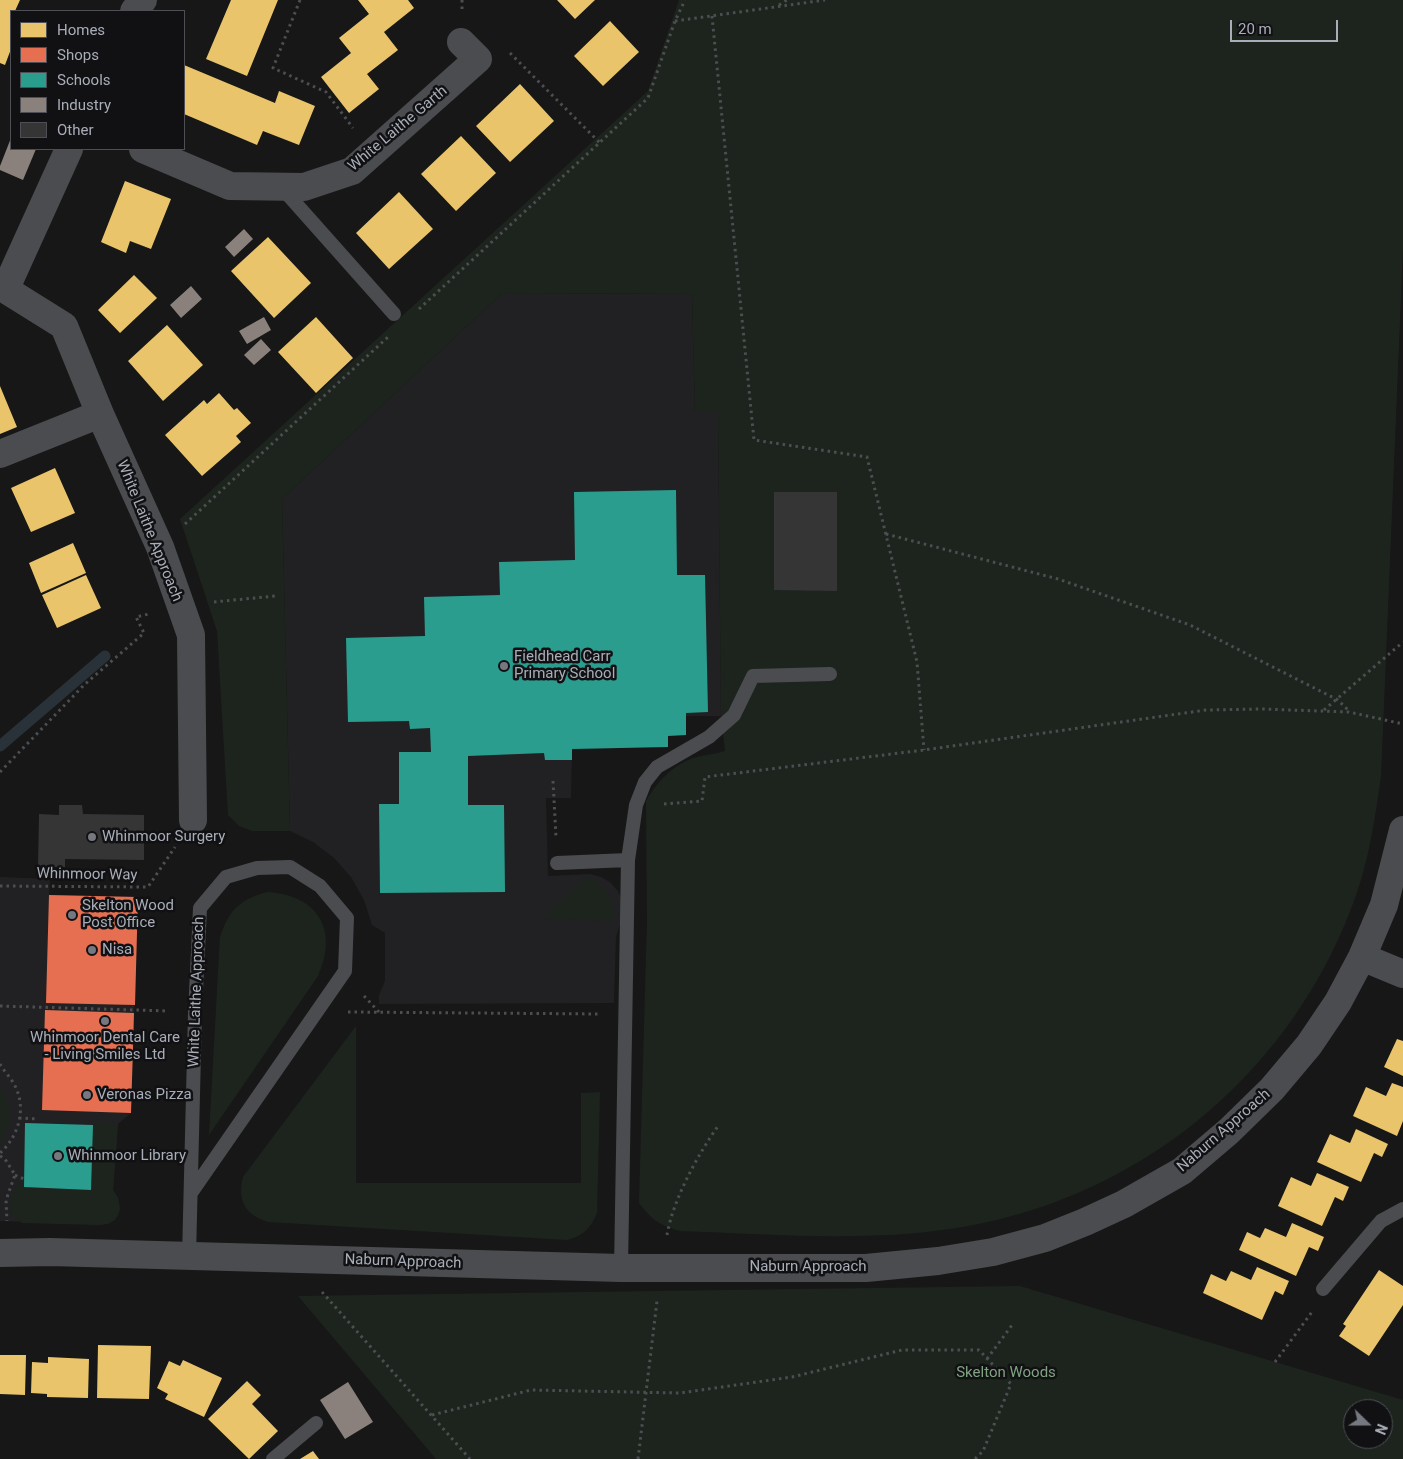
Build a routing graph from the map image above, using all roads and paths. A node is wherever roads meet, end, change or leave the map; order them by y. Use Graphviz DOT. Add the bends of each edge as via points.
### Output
graph roads {
  1 [pos="143,0"];
  2 [pos="300,0"];
  3 [pos="685,0"];
  4 [pos="787,0"];
  5 [pos="826,0"];
  6 [pos="778,6"];
  7 [pos="135,10"];
  8 [pos="712,16"];
  9 [pos="675,22"];
  10 [pos="470,50"];
  11 [pos="600,143"];
  12 [pos="69,150"];
  13 [pos="145,150"];
  14 [pos="372,154"];
  15 [pos="281,187"];
  16 [pos="3,287"];
  17 [pos="417,311"];
  18 [pos="394,314"];
  19 [pos="395,331"];
  20 [pos="100,414"];
  21 [pos="0,454"];
  22 [pos="886,534"];
  23 [pos="160,547"];
  24 [pos="144,633"];
  25 [pos="1403,642"];
  26 [pos="830,674"];
  27 [pos="1338,700"];
  28 [pos="1324,711"];
  29 [pos="1349,712"];
  30 [pos="1403,724"];
  31 [pos="924,750"];
  32 [pos="0,772"];
  33 [pos="553,781"];
  34 [pos="636,805"];
  35 [pos="193,820"];
  36 [pos="1403,830"];
  37 [pos="628,860"];
  38 [pos="557,863"];
  39 [pos="0,886"];
  40 [pos="1362,957"];
  41 [pos="1403,974"];
  42 [pos="364,996"];
  43 [pos="0,1006"];
  44 [pos="317,1012"];
  45 [pos="379,1012"];
  46 [pos="195,1013"];
  47 [pos="625,1015"];
  48 [pos="0,1064"];
  49 [pos="19,1118"];
  50 [pos="38,1119"];
  51 [pos="0,1154"];
  52 [pos="15,1175"];
  53 [pos="24,1179"];
  54 [pos="191,1193"];
  55 [pos="1403,1209"];
  56 [pos="2,1253"];
  57 [pos="189,1257"];
  58 [pos="622,1268"];
  59 [pos="1323,1289"];
  60 [pos="321,1291"];
  61 [pos="1012,1325"];
  62 [pos="987,1359"];
  63 [pos="1275,1362"];
  64 [pos="432,1415"];
  65 [pos="316,1423"];
  66 [pos="273,1459"];
  67 [pos="470,1459"];
  68 [pos="975,1459"];
  1 -- 7 [label="street"];
  2 -- 14 [label="path" via="272,68 326,92"];
  3 -- 9 [label="path"];
  4 -- 6 [label="path"];
  5 -- 6 [label="path"];
  6 -- 8 [label="path"];
  8 -- 9 [label="path"];
  8 -- 22 [label="path" via="754,440 867,457"];
  9 -- 11 [label="path" via="648,98"];
  10 -- 11 [label="path" via="506,49"];
  10 -- 14 [label="street, White Laithe Garth"];
  11 -- 17 [label="path"];
  12 -- 16 [label="street"];
  13 -- 15 [label="street, White Laithe Garth" via="230,186"];
  14 -- 15 [label="street, White Laithe Garth" via="352,172 304,187"];
  15 -- 18 [label="lane"];
  16 -- 20 [label="street, White Laithe Approach" via="64,326"];
  19 -- 23 [label="path"];
  20 -- 21 [label="street"];
  20 -- 23 [label="street, White Laithe Approach"];
  22 -- 27 [label="path" via="1058,578 1190,625"];
  22 -- 31 [label="path" via="917,662"];
  23 -- 35 [label="street, White Laithe Approach" via="191,636"];
  24 -- 32 [label="path" via="84,685"];
  25 -- 27 [label="path"];
  26 -- 34 [label="lane" via="753,676 734,715 709,737 657,766 645,782"];
  27 -- 28 [label="path"];
  27 -- 29 [label="path"];
  28 -- 29 [label="path"];
  28 -- 31 [label="path" via="1206,710"];
  29 -- 30 [label="path"];
  31 -- 34 [label="path" via="705,777 702,801"];
  33 -- 38 [label="path"];
  34 -- 37 [label="lane"];
  35 -- 39 [label="path, Whinmoor Way" via="148,887"];
  36 -- 40 [label="street, Naburn Approach" via="1384,905"];
  37 -- 38 [label="lane"];
  37 -- 47 [label="lane"];
  40 -- 41 [label="street"];
  40 -- 58 [label="street, Naburn Approach" via="1338,1002 1309,1045 1272,1089 1229,1131 1182,1171 1085,1222 1045,1238 993,1252 938,1261 866,1268"];
  42 -- 45 [label="path"];
  43 -- 46 [label="path"];
  44 -- 45 [label="path"];
  44 -- 46 [label="lane, White Laithe Approach" via="345,971 347,918 320,886 290,867 257,868 226,877 200,908"];
  44 -- 54 [label="lane, White Laithe Approach"];
  45 -- 47 [label="path"];
  46 -- 54 [label="lane, White Laithe Approach"];
  47 -- 58 [label="lane"];
  48 -- 49 [label="path" via="16,1087 22,1106"];
  49 -- 50 [label="path"];
  49 -- 51 [label="path" via="9,1145"];
  51 -- 52 [label="path"];
  52 -- 53 [label="path"];
  52 -- 56 [label="path" via="6,1200 8,1224"];
  54 -- 57 [label="lane, White Laithe Approach"];
  55 -- 59 [label="lane" via="1381,1221"];
  56 -- 57 [label="street, Naburn Approach"];
  57 -- 58 [label="street, Naburn Approach"];
  59 -- 63 [label="path" via="1311,1316"];
  60 -- 64 [label="path"];
  61 -- 62 [label="path"];
  62 -- 64 [label="path" via="979,1350 902,1350 792,1378 680,1394 531,1390"];
  62 -- 68 [label="path" via="1011,1384 983,1451"];
  64 -- 67 [label="path"];
  65 -- 66 [label="lane"];
}
